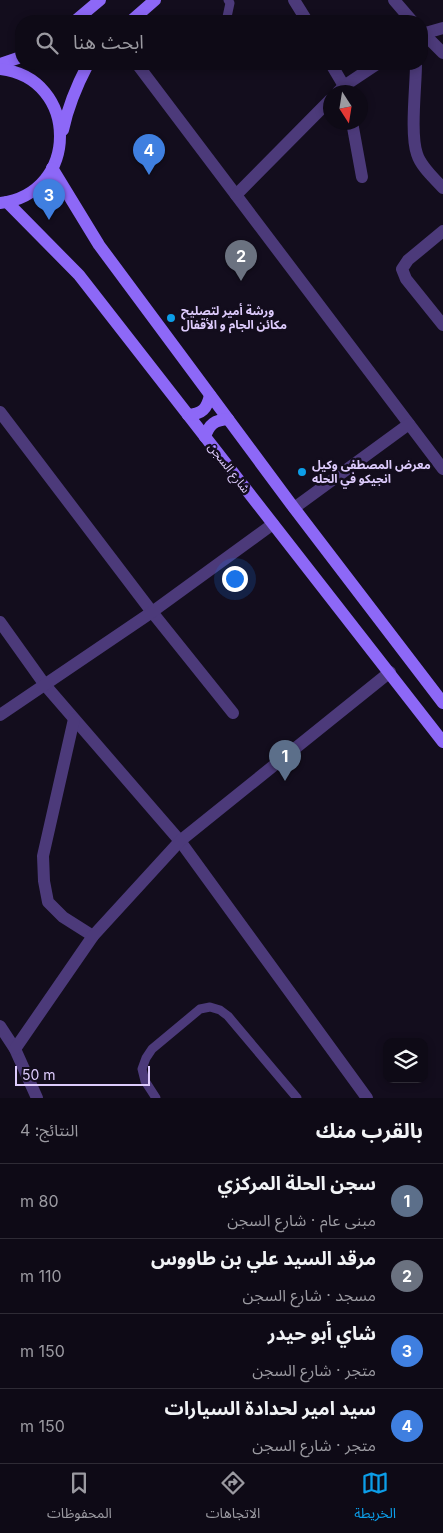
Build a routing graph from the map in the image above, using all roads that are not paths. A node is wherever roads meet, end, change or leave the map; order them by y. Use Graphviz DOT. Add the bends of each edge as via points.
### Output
graph roads {
  1 [pos="100,0"];
  2 [pos="155,0"];
  3 [pos="228,0"];
  4 [pos="294,0"];
  5 [pos="394,0"];
  6 [pos="82,15"];
  7 [pos="138,15"];
  8 [pos="227,15"];
  9 [pos="303,15"];
  10 [pos="407,15"];
  11 [pos="443,28"];
  12 [pos="428,32"];
  13 [pos="428,39"];
  14 [pos="443,53"];
  15 [pos="15,59"];
  16 [pos="0,64"];
  17 [pos="0,69"];
  18 [pos="85,70"];
  19 [pos="142,70"];
  20 [pos="335,70"];
  21 [pos="370,70"];
  22 [pos="416,70"];
  23 [pos="341,85"];
  24 [pos="350,85"];
  25 [pos="323,107"];
  26 [pos="353,130"];
  27 [pos="60,142"];
  28 [pos="52,168"];
  29 [pos="362,176"];
  30 [pos="443,188"];
  31 [pos="236,195"];
  32 [pos="3,202"];
  33 [pos="443,231"];
  34 [pos="443,325"];
  35 [pos="210,395"];
  36 [pos="0,412"];
  37 [pos="188,415"];
  38 [pos="228,419"];
  39 [pos="409,424"];
  40 [pos="206,437"];
  41 [pos="443,469"];
  42 [pos="294,508"];
  43 [pos="273,524"];
  44 [pos="152,612"];
  45 [pos="0,622"];
  46 [pos="388,632"];
  47 [pos="370,647"];
  48 [pos="402,649"];
  49 [pos="386,668"];
  50 [pos="45,685"];
  51 [pos="442,699"];
  52 [pos="233,713"];
  53 [pos="0,715"];
  54 [pos="74,720"];
  55 [pos="443,742"];
  56 [pos="180,841"];
  57 [pos="93,936"];
  58 [pos="0,1026"];
  59 [pos="15,1049"];
  60 [pos="37,1098"];
  61 [pos="156,1098"];
  62 [pos="297,1098"];
  63 [pos="367,1098"];
  1 -- 6 [label="main road"];
  2 -- 7 [label="main road"];
  3 -- 8 [label="lane"];
  4 -- 9 [label="street"];
  5 -- 10 [label="street"];
  11 -- 12 [label="street"];
  13 -- 14 [label="street"];
  15 -- 16 [label="main road"];
  17 -- 27 [label="main road" via="12,70 33,81 49,98 59,119"];
  18 -- 27 [label="main road" via="67,112"];
  19 -- 31 [label="street"];
  20 -- 23 [label="street"];
  21 -- 24 [label="street"];
  22 -- 30 [label="street" via="414,133 417,154"];
  25 -- 31 [label="street"];
  26 -- 29 [label="street"];
  27 -- 28 [label="main road"];
  28 -- 32 [label="main road" via="40,184 25,195"];
  28 -- 35 [label="main road" via="99,245"];
  31 -- 39 [label="street"];
  32 -- 37 [label="main road, شارع السجن" via="79,275"];
  33 -- 34 [label="street" via="408,260 402,269 406,279"];
  35 -- 37 [label="main road" via="203,411"];
  35 -- 38 [label="main road"];
  36 -- 44 [label="street"];
  37 -- 40 [label="main road, شارع السجن"];
  38 -- 40 [label="main road" via="212,423"];
  38 -- 42 [label="main road"];
  39 -- 41 [label="street"];
  39 -- 42 [label="street"];
  40 -- 43 [label="main road, شارع السجن"];
  42 -- 46 [label="main road"];
  43 -- 44 [label="street"];
  43 -- 47 [label="main road, شارع السجن"];
  44 -- 50 [label="street"];
  44 -- 52 [label="street"];
  45 -- 50 [label="street"];
  46 -- 47 [label="main road" via="383,643"];
  46 -- 48 [label="main road"];
  47 -- 49 [label="main road, شارع السجن"];
  48 -- 49 [label="main road" via="389,652 384,659"];
  48 -- 51 [label="main road"];
  49 -- 55 [label="main road, شارع السجن"];
  49 -- 56 [label="street"];
  50 -- 53 [label="street"];
  50 -- 54 [label="street"];
  54 -- 56 [label="street"];
  54 -- 57 [label="street" via="43,856 44,881 48,902 63,917"];
  56 -- 57 [label="street"];
  56 -- 63 [label="street"];
  57 -- 59 [label="street"];
  58 -- 59 [label="street"];
  59 -- 60 [label="street"];
  61 -- 62 [label="lane" via="145,1081 142,1069 146,1058 192,1015 210,1007 228,1016"];
}
